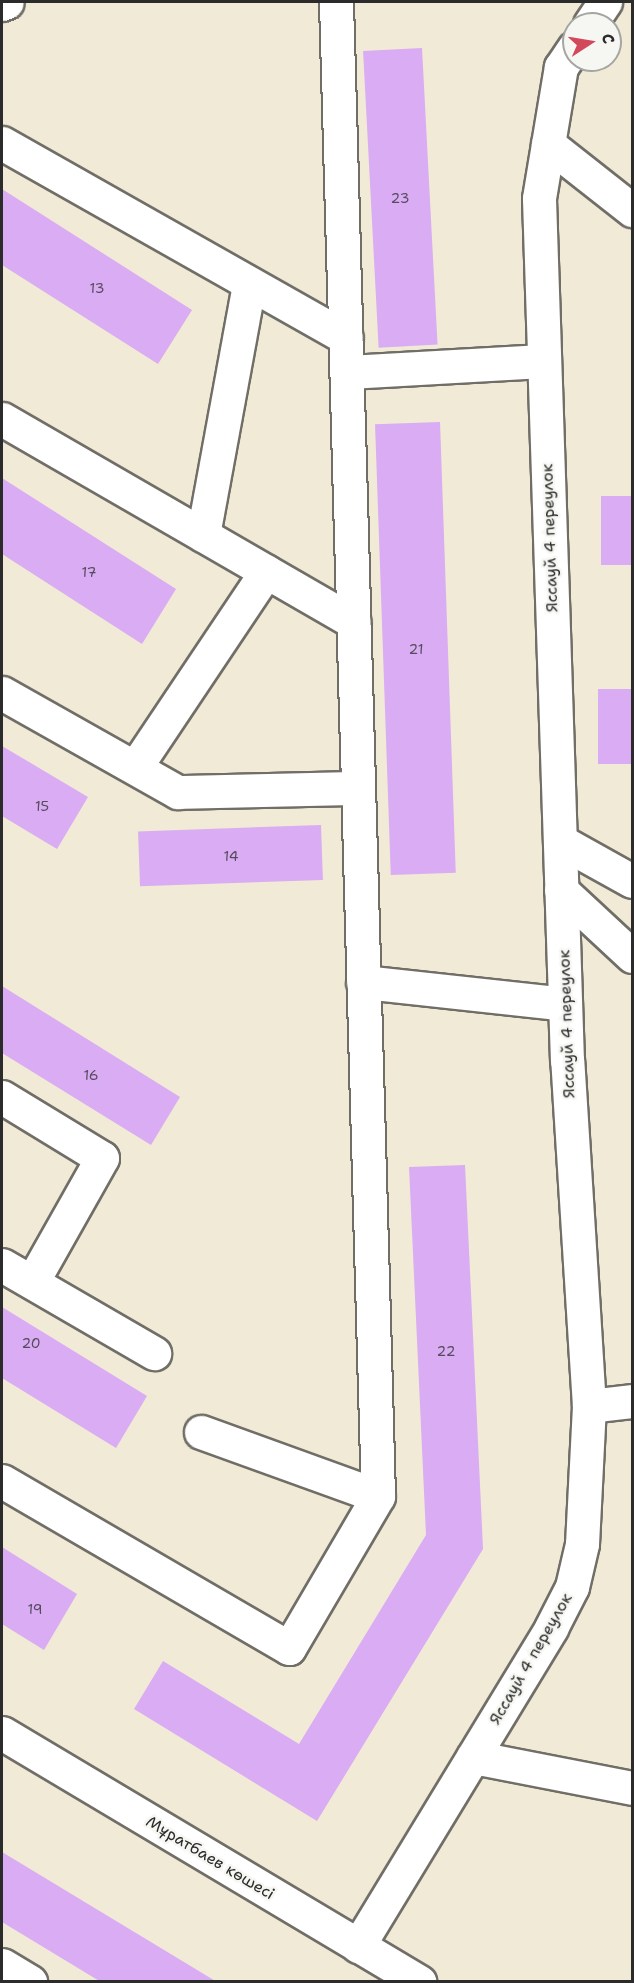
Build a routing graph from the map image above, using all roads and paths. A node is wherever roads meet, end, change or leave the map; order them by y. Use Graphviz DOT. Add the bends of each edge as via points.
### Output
graph roads {
  1 [pos="7,2"];
  2 [pos="336,2"];
  3 [pos="2,4"];
  4 [pos="562,66"];
  5 [pos="2,143"];
  6 [pos="548,144"];
  7 [pos="633,210"];
  8 [pos="249,284"];
  9 [pos="346,338"];
  10 [pos="544,361"];
  11 [pos="346,372"];
  12 [pos="2,419"];
  13 [pos="203,535"];
  14 [pos="266,572"];
  15 [pos="354,622"];
  16 [pos="2,693"];
  17 [pos="136,766"];
  18 [pos="358,788"];
  19 [pos="560,841"];
  20 [pos="633,881"];
  21 [pos="561,890"];
  22 [pos="633,956"];
  23 [pos="363,982"];
  24 [pos="565,1004"];
  25 [pos="2,1096"];
  26 [pos="2,1265"];
  27 [pos="32,1282"];
  28 [pos="154,1353"];
  29 [pos="633,1401"];
  30 [pos="589,1406"];
  31 [pos="201,1432"];
  32 [pos="2,1481"];
  33 [pos="378,1496"];
  34 [pos="2,1733"];
  35 [pos="473,1756"];
  36 [pos="633,1788"];
  37 [pos="358,1946"];
  38 [pos="2,1965"];
  39 [pos="30,1982"];
  40 [pos="419,1982"];
  1 -- 3 [label="street"];
  2 -- 9 [label="street"];
  4 -- 6 [label="street, Яссауй 4 переулок"];
  5 -- 8 [label="street"];
  6 -- 7 [label="street"];
  6 -- 10 [label="street, Яссауй 4 переулок" via="539,198"];
  8 -- 9 [label="street"];
  8 -- 13 [label="street"];
  9 -- 11 [label="street"];
  10 -- 11 [label="street"];
  10 -- 19 [label="street, Яссауй 4 переулок"];
  11 -- 15 [label="street"];
  12 -- 13 [label="street"];
  13 -- 14 [label="street"];
  14 -- 15 [label="street"];
  14 -- 17 [label="street"];
  15 -- 18 [label="street"];
  16 -- 17 [label="street"];
  17 -- 18 [label="street" via="178,792"];
  18 -- 23 [label="street"];
  19 -- 20 [label="street"];
  19 -- 21 [label="street, Яссауй 4 переулок"];
  21 -- 22 [label="street"];
  21 -- 24 [label="street, Яссауй 4 переулок"];
  23 -- 24 [label="street"];
  23 -- 33 [label="street"];
  24 -- 30 [label="street, Яссауй 4 переулок"];
  25 -- 27 [label="street" via="102,1158"];
  26 -- 27 [label="street"];
  27 -- 28 [label="street"];
  29 -- 30 [label="street"];
  30 -- 35 [label="street, Яссауй 4 переулок" via="582,1544 572,1587"];
  31 -- 33 [label="street"];
  32 -- 33 [label="street" via="289,1648"];
  34 -- 37 [label="street, Мұратбаев көшесі"];
  35 -- 36 [label="street"];
  35 -- 37 [label="street, Яссауй 4 переулок"];
  37 -- 40 [label="street, Мұратбаев көшесі"];
  38 -- 39 [label="street"];
}
